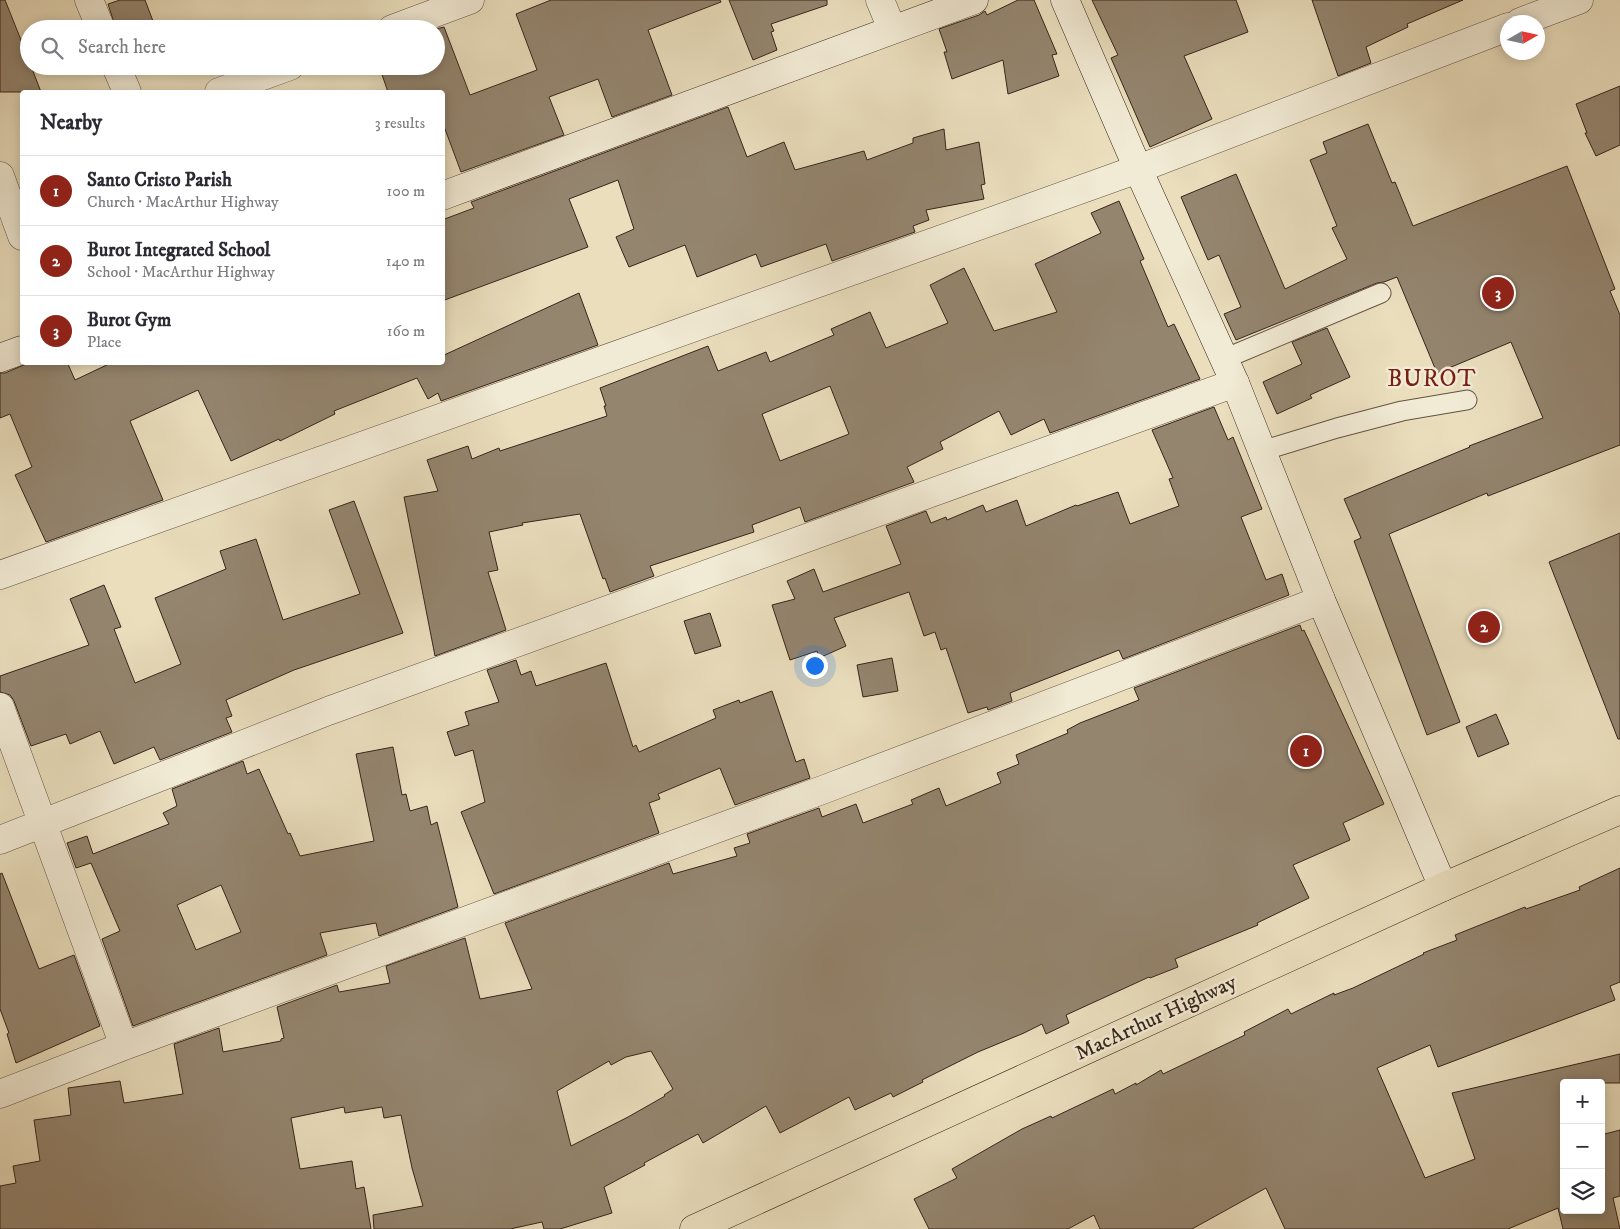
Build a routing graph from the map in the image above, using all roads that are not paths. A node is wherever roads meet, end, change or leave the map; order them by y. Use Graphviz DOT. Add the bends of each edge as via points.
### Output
graph roads {
  1 [pos="89,0"];
  2 [pos="470,0"];
  3 [pos="880,0"];
  4 [pos="974,0"];
  5 [pos="1065,0"];
  6 [pos="1579,0"];
  7 [pos="1539,15"];
  8 [pos="97,20"];
  9 [pos="416,20"];
  10 [pos="892,29"];
  11 [pos="1500,30"];
  12 [pos="120,75"];
  13 [pos="265,75"];
  14 [pos="126,90"];
  15 [pos="224,90"];
  16 [pos="1138,169"];
  17 [pos="0,176"];
  18 [pos="445,195"];
  19 [pos="20,231"];
  20 [pos="1381,293"];
  21 [pos="20,351"];
  22 [pos="0,358"];
  23 [pos="1224,358"];
  24 [pos="1235,383"];
  25 [pos="1467,400"];
  26 [pos="1262,451"];
  27 [pos="0,575"];
  28 [pos="1321,600"];
  29 [pos="0,707"];
  30 [pos="1620,810"];
  31 [pos="43,824"];
  32 [pos="0,840"];
  33 [pos="1443,887"];
  34 [pos="124,1046"];
  35 [pos="0,1094"];
  36 [pos="698,1228"];
  1 -- 8 [label="street"];
  2 -- 9 [label="street"];
  3 -- 10 [label="street"];
  4 -- 10 [label="street"];
  5 -- 16 [label="street"];
  6 -- 7 [label="street"];
  10 -- 18 [label="street"];
  11 -- 16 [label="street"];
  12 -- 14 [label="street"];
  13 -- 15 [label="street"];
  16 -- 23 [label="street"];
  16 -- 27 [label="street"];
  17 -- 19 [label="street"];
  20 -- 23 [label="lane"];
  21 -- 22 [label="street"];
  23 -- 24 [label="street"];
  24 -- 26 [label="street"];
  24 -- 31 [label="street" via="328,711"];
  25 -- 26 [label="lane" via="1402,411"];
  26 -- 28 [label="street"];
  28 -- 33 [label="street"];
  28 -- 34 [label="street" via="815,792"];
  29 -- 31 [label="street"];
  30 -- 33 [label="highway, MacArthur Highway"];
  31 -- 32 [label="street"];
  31 -- 34 [label="street"];
  33 -- 36 [label="highway, MacArthur Highway"];
  34 -- 35 [label="street"];
}
